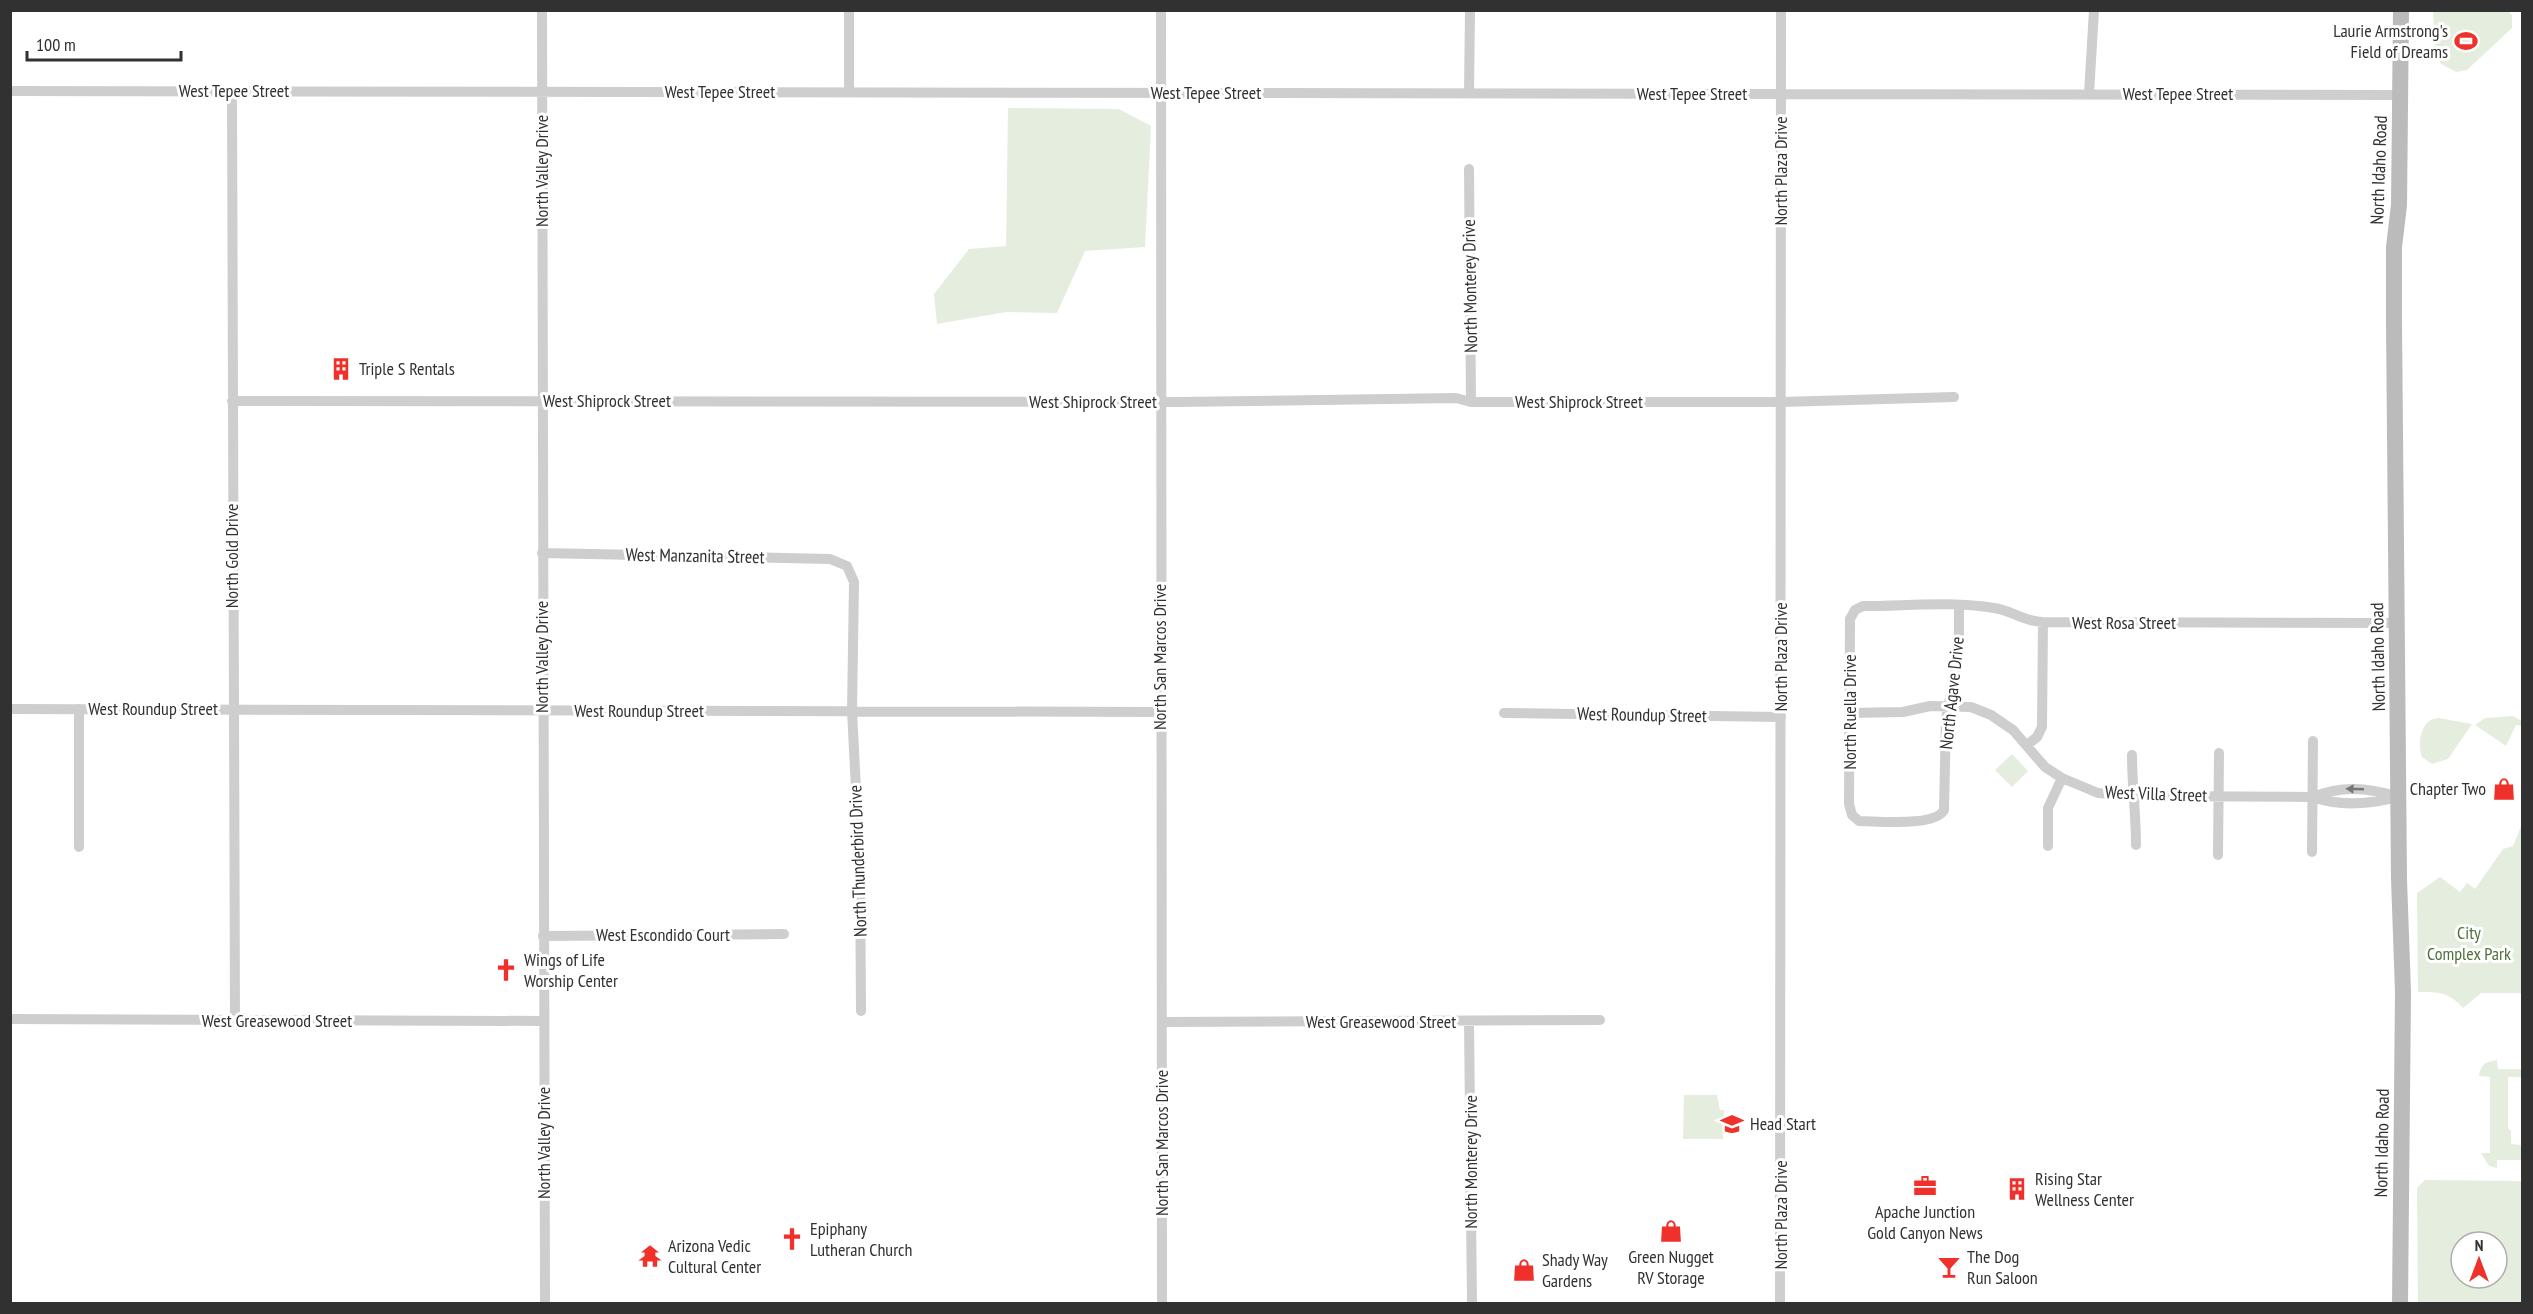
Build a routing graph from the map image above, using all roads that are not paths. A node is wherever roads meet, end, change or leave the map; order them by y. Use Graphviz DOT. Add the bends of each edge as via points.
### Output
graph roads {
  1 [pos="542,10"];
  2 [pos="849,10"];
  3 [pos="1161,10"];
  4 [pos="1470,10"];
  5 [pos="1781,10"];
  6 [pos="2094,10"];
  7 [pos="2400,10"];
  8 [pos="10,91"];
  9 [pos="232,92"];
  10 [pos="542,92"];
  11 [pos="849,92"];
  12 [pos="1161,93"];
  13 [pos="1469,93"];
  14 [pos="1781,94"];
  15 [pos="2089,94"];
  16 [pos="2401,95"];
  17 [pos="1468,169"];
  18 [pos="1954,397"];
  19 [pos="232,401"];
  20 [pos="542,401"];
  21 [pos="1161,402"];
  22 [pos="1471,402"];
  23 [pos="1782,402"];
  24 [pos="542,553"];
  25 [pos="847,566"];
  26 [pos="1959,606"];
  27 [pos="1855,610"];
  28 [pos="2043,622"];
  29 [pos="2396,623"];
  30 [pos="1948,706"];
  31 [pos="10,709"];
  32 [pos="79,709"];
  33 [pos="233,710"];
  34 [pos="542,711"];
  35 [pos="852,711"];
  36 [pos="1160,712"];
  37 [pos="1504,713"];
  38 [pos="1850,713"];
  39 [pos="1781,717"];
  40 [pos="2313,741"];
  41 [pos="2027,745"];
  42 [pos="2219,753"];
  43 [pos="2132,755"];
  44 [pos="2062,778"];
  45 [pos="2134,796"];
  46 [pos="2218,796"];
  47 [pos="2313,797"];
  48 [pos="2399,797"];
  49 [pos="1852,815"];
  50 [pos="2136,845"];
  51 [pos="2048,846"];
  52 [pos="79,847"];
  53 [pos="2312,852"];
  54 [pos="2218,855"];
  55 [pos="784,934"];
  56 [pos="543,936"];
  57 [pos="861,1011"];
  58 [pos="10,1019"];
  59 [pos="1600,1020"];
  60 [pos="235,1021"];
  61 [pos="543,1021"];
  62 [pos="1469,1021"];
  63 [pos="1162,1022"];
  64 [pos="545,1304"];
  65 [pos="1162,1304"];
  66 [pos="1472,1304"];
  67 [pos="1780,1304"];
  68 [pos="2400,1304"];
  1 -- 10 [label="street, North Valley Drive"];
  2 -- 11 [label="street"];
  3 -- 12 [label="street, North San Marcos Drive"];
  4 -- 13 [label="street"];
  5 -- 14 [label="street, North Plaza Drive"];
  6 -- 15 [label="street"];
  7 -- 16 [label="street, North Idaho Road"];
  8 -- 9 [label="street, West Tepee Street"];
  9 -- 10 [label="street, West Tepee Street"];
  9 -- 19 [label="street, North Gold Drive"];
  10 -- 11 [label="street, West Tepee Street"];
  10 -- 20 [label="street, North Valley Drive"];
  11 -- 12 [label="street, West Tepee Street"];
  12 -- 13 [label="street, West Tepee Street"];
  12 -- 21 [label="street, North San Marcos Drive"];
  13 -- 14 [label="street, West Tepee Street"];
  14 -- 15 [label="street, West Tepee Street"];
  14 -- 23 [label="street, North Plaza Drive"];
  15 -- 16 [label="street, West Tepee Street"];
  16 -- 29 [label="street, North Idaho Road" via="2399,206 2394,247"];
  17 -- 22 [label="street, North Monterey Drive"];
  18 -- 23 [label="street, West Shiprock Street"];
  19 -- 20 [label="street, West Shiprock Street"];
  19 -- 33 [label="street, North Gold Drive"];
  20 -- 21 [label="street, West Shiprock Street"];
  20 -- 24 [label="street, North Valley Drive"];
  21 -- 22 [label="street, West Shiprock Street" via="1456,398"];
  21 -- 36 [label="street, North San Marcos Drive"];
  22 -- 23 [label="street, West Shiprock Street"];
  23 -- 39 [label="street, North Plaza Drive"];
  24 -- 25 [label="street, West Manzanita Street" via="830,559"];
  24 -- 34 [label="street, North Valley Drive"];
  25 -- 35 [label="street, North Thunderbird Drive" via="854,582"];
  26 -- 27 [label="street, West Rosa Street" via="1863,606"];
  26 -- 28 [label="street, West Rosa Street" via="1996,608"];
  26 -- 30 [label="street, North Agave Drive" via="1959,654"];
  27 -- 38 [label="street, North Ruella Drive" via="1850,619"];
  28 -- 29 [label="street, West Rosa Street"];
  28 -- 41 [label="street" via="2042,727"];
  29 -- 48 [label="street, North Idaho Road"];
  30 -- 38 [label="street, West Villa Street"];
  30 -- 41 [label="street, West Villa Street" via="1971,707 1991,716"];
  30 -- 49 [label="street, North Agave Drive" via="1942,815 1930,820 1859,821"];
  31 -- 32 [label="street, West Roundup Street"];
  32 -- 33 [label="street, West Roundup Street"];
  32 -- 52 [label="street"];
  33 -- 34 [label="street, West Roundup Street"];
  33 -- 60 [label="street, North Gold Drive"];
  34 -- 35 [label="street, West Roundup Street"];
  34 -- 56 [label="street, North Valley Drive"];
  35 -- 36 [label="street, West Roundup Street"];
  35 -- 57 [label="street, North Thunderbird Drive" via="860,867"];
  36 -- 63 [label="street, North San Marcos Drive"];
  37 -- 39 [label="street, West Roundup Street"];
  38 -- 49 [label="street, North Ruella Drive"];
  39 -- 67 [label="street, North Plaza Drive"];
  40 -- 47 [label="street"];
  41 -- 44 [label="street, West Villa Street" via="2045,767"];
  42 -- 46 [label="street"];
  43 -- 45 [label="street"];
  44 -- 45 [label="street, West Villa Street" via="2098,793"];
  44 -- 51 [label="street" via="2048,808"];
  45 -- 46 [label="street, West Villa Street"];
  45 -- 50 [label="street"];
  46 -- 47 [label="street, West Villa Street"];
  46 -- 54 [label="street"];
  47 -- 48 [label="street, West Villa Street" via="2334,789 2371,790"];
  47 -- 53 [label="street"];
  48 -- 68 [label="street, North Idaho Road" via="2403,992"];
  55 -- 56 [label="street, West Escondido Court"];
  56 -- 61 [label="street, North Valley Drive"];
  58 -- 60 [label="street, West Greasewood Street"];
  59 -- 62 [label="street, West Greasewood Street"];
  60 -- 61 [label="street, West Greasewood Street"];
  61 -- 64 [label="street, North Valley Drive"];
  62 -- 63 [label="street, West Greasewood Street"];
  62 -- 66 [label="street, North Monterey Drive"];
  63 -- 65 [label="street, North San Marcos Drive"];
}
